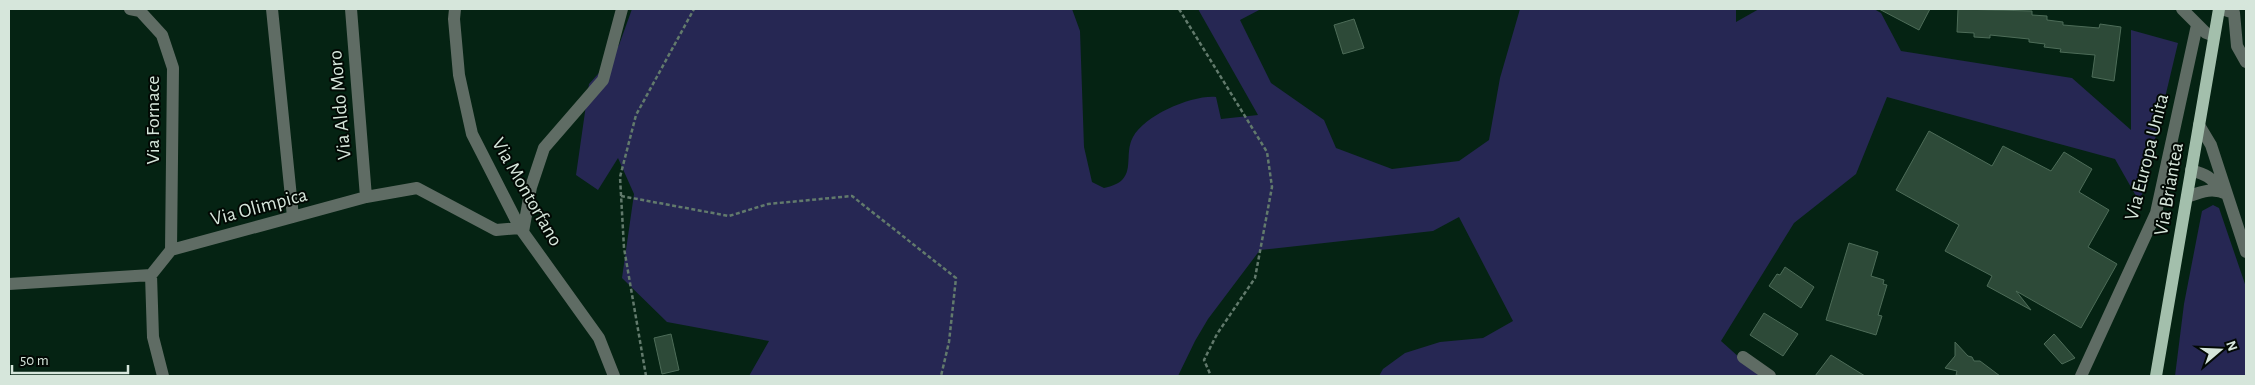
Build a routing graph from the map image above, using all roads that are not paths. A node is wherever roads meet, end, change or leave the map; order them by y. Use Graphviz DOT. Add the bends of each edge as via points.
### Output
graph roads {
  1 [pos="130,9"];
  2 [pos="272,9"];
  3 [pos="351,9"];
  4 [pos="455,9"];
  5 [pos="622,9"];
  6 [pos="2182,9"];
  7 [pos="2221,9"];
  8 [pos="2197,25"];
  9 [pos="2214,36"];
  10 [pos="2246,62"];
  11 [pos="2199,125"];
  12 [pos="2191,170"];
  13 [pos="2223,192"];
  14 [pos="366,197"];
  15 [pos="2187,197"];
  16 [pos="293,217"];
  17 [pos="522,230"];
  18 [pos="171,250"];
  19 [pos="2246,252"];
  20 [pos="151,275"];
  21 [pos="9,284"];
  22 [pos="1743,356"];
  23 [pos="163,376"];
  24 [pos="614,376"];
  25 [pos="1770,376"];
  26 [pos="2081,376"];
  27 [pos="2156,376"];
  1 -- 18 [label="street, Via Fornace" via="140,11 162,35 173,68"];
  2 -- 16 [label="street"];
  3 -- 14 [label="street, Via Aldo Moro"];
  4 -- 17 [label="street, Via Montorfano" via="459,75 472,134"];
  5 -- 17 [label="street" via="603,80 544,148"];
  6 -- 8 [label="street"];
  7 -- 9 [label="main road, Via Briantea"];
  7 -- 10 [label="street" via="2234,13 2237,46"];
  8 -- 9 [label="street"];
  8 -- 26 [label="street, Via Europa Unita" via="2156,213"];
  9 -- 11 [label="main road, Via Briantea"];
  11 -- 12 [label="main road, Via Briantea"];
  11 -- 13 [label="street" via="2211,145"];
  12 -- 13 [label="street" via="2205,174"];
  12 -- 15 [label="main road, Via Briantea"];
  13 -- 15 [label="street" via="2208,190"];
  13 -- 19 [label="street"];
  14 -- 16 [label="street, Via Olimpica"];
  14 -- 17 [label="street, Via Olimpica" via="417,188 496,230"];
  15 -- 27 [label="main road, Via Briantea"];
  16 -- 18 [label="street, Via Olimpica"];
  17 -- 24 [label="street, Via Montorfano" via="599,338"];
  18 -- 20 [label="street"];
  20 -- 21 [label="street"];
  20 -- 23 [label="street" via="152,337"];
  22 -- 25 [label="street"];
}
